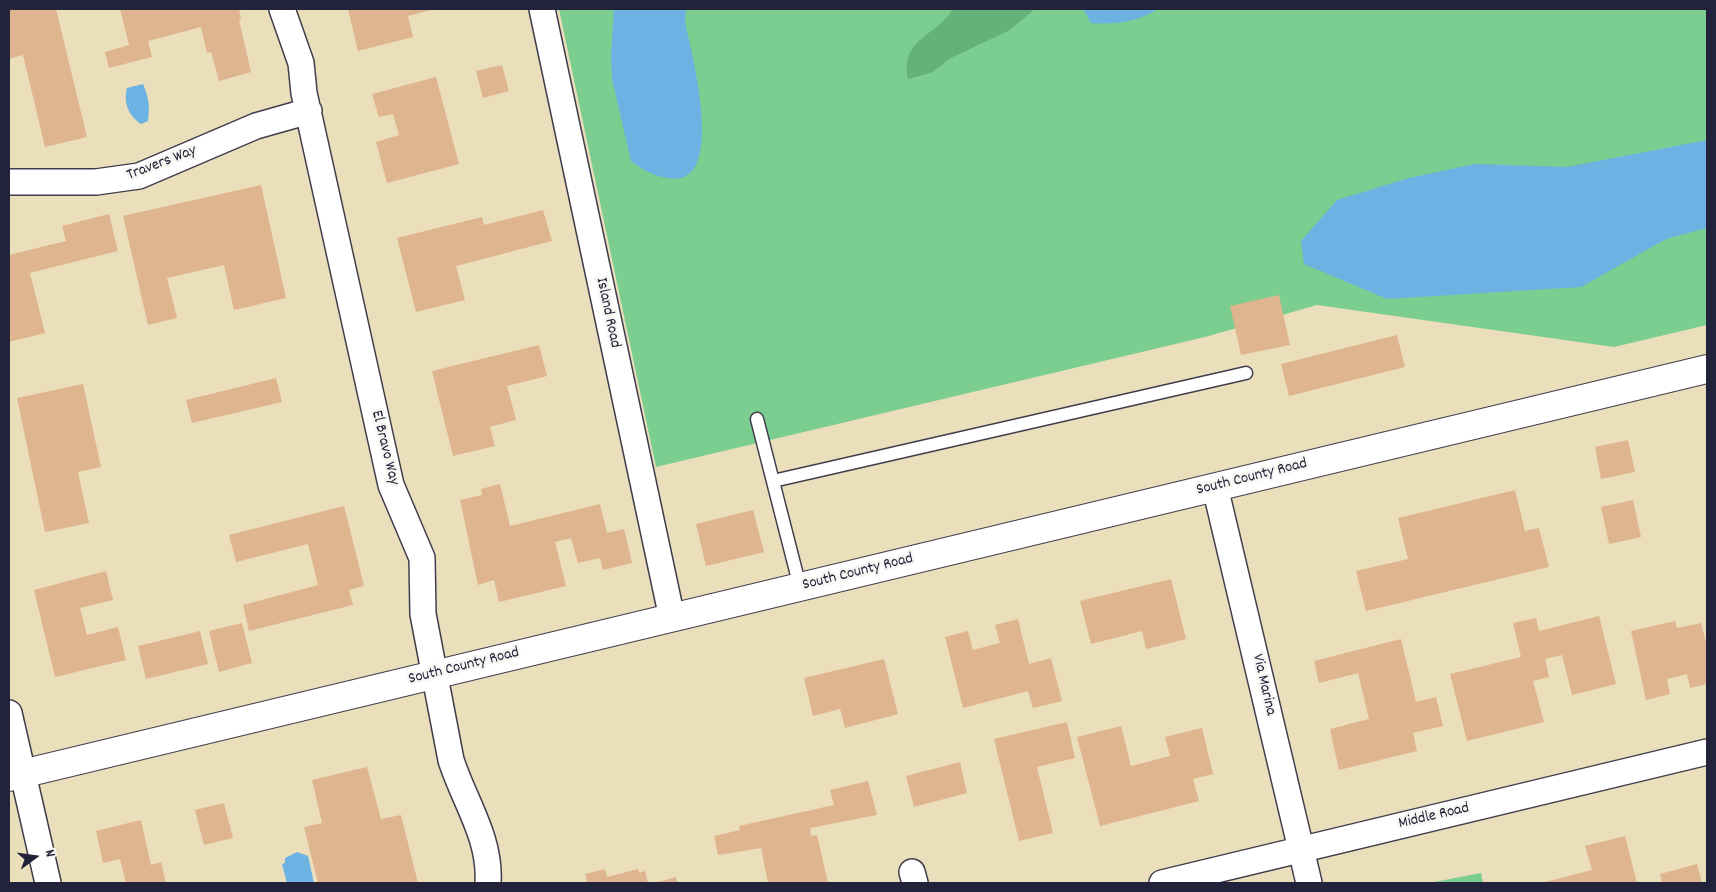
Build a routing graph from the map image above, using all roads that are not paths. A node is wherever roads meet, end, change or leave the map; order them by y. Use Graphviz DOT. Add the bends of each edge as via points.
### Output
graph roads {
  1 [pos="282,9"];
  2 [pos="542,9"];
  3 [pos="309,111"];
  4 [pos="9,182"];
  5 [pos="1707,369"];
  6 [pos="1246,373"];
  7 [pos="757,418"];
  8 [pos="773,481"];
  9 [pos="1215,487"];
  10 [pos="800,587"];
  11 [pos="672,618"];
  12 [pos="434,675"];
  13 [pos="9,713"];
  14 [pos="1707,752"];
  15 [pos="16,775"];
  16 [pos="1302,848"];
  17 [pos="48,883"];
  18 [pos="488,883"];
  19 [pos="1162,883"];
  20 [pos="1309,883"];
  1 -- 3 [label="street, El Bravo Way" via="301,63"];
  2 -- 11 [label="street, Island Road"];
  3 -- 4 [label="street, Travers Way" via="256,126 139,176 96,182"];
  3 -- 12 [label="street, El Bravo Way" via="391,485 422,558 423,614"];
  5 -- 9 [label="main road, South County Road"];
  6 -- 8 [label="lane"];
  7 -- 8 [label="lane"];
  8 -- 10 [label="lane"];
  9 -- 10 [label="main road, South County Road"];
  9 -- 16 [label="street, Via Marina"];
  10 -- 11 [label="main road, South County Road"];
  11 -- 12 [label="main road, South County Road"];
  12 -- 15 [label="main road, South County Road"];
  12 -- 18 [label="street, El Bravo Way" via="457,780 483,838"];
  13 -- 15 [label="street"];
  14 -- 16 [label="street, Middle Road"];
  15 -- 17 [label="street"];
  16 -- 19 [label="street, Middle Road"];
  16 -- 20 [label="street, Via Marina"];
}
